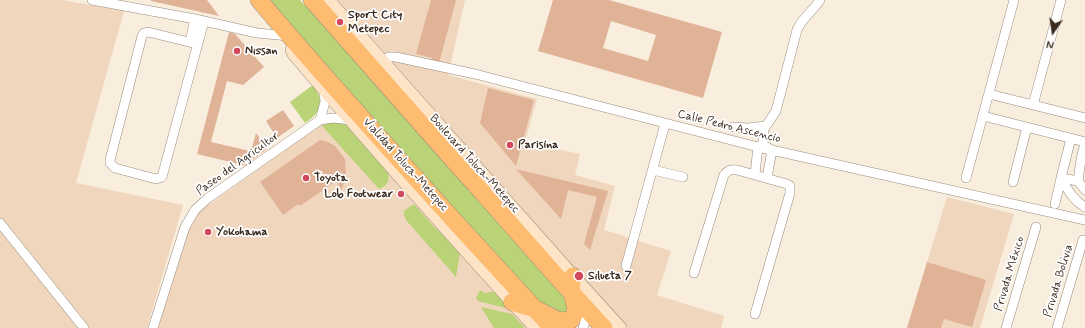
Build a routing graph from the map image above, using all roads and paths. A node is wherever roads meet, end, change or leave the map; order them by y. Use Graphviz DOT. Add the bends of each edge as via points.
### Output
graph roads {
  1 [pos="92,0"];
  2 [pos="259,0"];
  3 [pos="312,0"];
  4 [pos="328,0"];
  5 [pos="820,0"];
  6 [pos="1014,0"];
  7 [pos="1061,0"];
  8 [pos="200,20"];
  9 [pos="290,37"];
  10 [pos="194,43"];
  11 [pos="377,64"];
  12 [pos="324,90"];
  13 [pos="989,94"];
  14 [pos="1033,105"];
  15 [pos="983,116"];
  16 [pos="1085,118"];
  17 [pos="320,120"];
  18 [pos="351,120"];
  19 [pos="665,124"];
  20 [pos="765,126"];
  21 [pos="734,127"];
  22 [pos="1027,127"];
  23 [pos="1071,138"];
  24 [pos="1085,142"];
  25 [pos="760,145"];
  26 [pos="772,150"];
  27 [pos="653,170"];
  28 [pos="755,174"];
  29 [pos="684,177"];
  30 [pos="767,178"];
  31 [pos="966,178"];
  32 [pos="1062,178"];
  33 [pos="1078,181"];
  34 [pos="1013,182"];
  35 [pos="1085,190"];
  36 [pos="1056,204"];
  37 [pos="1085,207"];
  38 [pos="1085,220"];
  39 [pos="0,223"];
  40 [pos="1036,227"];
  41 [pos="461,236"];
  42 [pos="1083,240"];
  43 [pos="626,266"];
  44 [pos="694,273"];
  45 [pos="508,276"];
  46 [pos="568,280"];
  47 [pos="512,302"];
  48 [pos="536,309"];
  49 [pos="755,314"];
  50 [pos="552,323"];
  51 [pos="593,323"];
  52 [pos="84,328"];
  53 [pos="154,328"];
  54 [pos="536,328"];
  55 [pos="620,328"];
  56 [pos="1006,328"];
  57 [pos="1057,328"];
  1 -- 8 [label="street"];
  2 -- 9 [label="highway, Vialidad Toluca-Metepec"];
  3 -- 11 [label="highway"];
  4 -- 11 [label="main road"];
  5 -- 20 [label="street" via="800,23 776,111"];
  6 -- 13 [label="street"];
  7 -- 14 [label="street"];
  8 -- 9 [label="street" via="257,33"];
  8 -- 10 [label="street"];
  9 -- 12 [label="main road" via="294,54"];
  9 -- 41 [label="highway, Vialidad Toluca-Metepec"];
  10 -- 10 [label="street" via="164,174 156,179 114,168 110,160 142,36 148,32"];
  11 -- 19 [label="street, Calle Pedro Ascencio" via="396,57 475,74"];
  11 -- 46 [label="highway" via="460,169 482,182"];
  12 -- 17 [label="street" via="325,102"];
  12 -- 18 [label="main road"];
  13 -- 14 [label="street"];
  13 -- 15 [label="street"];
  14 -- 16 [label="street"];
  15 -- 22 [label="street"];
  15 -- 31 [label="street"];
  17 -- 18 [label="street"];
  17 -- 53 [label="street, Paseo del Agricultor" via="208,198 195,210 185,227"];
  18 -- 41 [label="main road" via="422,203"];
  19 -- 25 [label="street, Calle Pedro Ascencio"];
  19 -- 27 [label="street"];
  20 -- 21 [label="street"];
  20 -- 25 [label="street"];
  22 -- 23 [label="street"];
  22 -- 34 [label="street"];
  23 -- 24 [label="street"];
  23 -- 32 [label="street"];
  24 -- 33 [label="street"];
  25 -- 26 [label="street, Calle Pedro Ascencio"];
  25 -- 28 [label="street"];
  26 -- 30 [label="street"];
  26 -- 38 [label="street, Calle Pedro Ascencio"];
  27 -- 29 [label="street"];
  27 -- 43 [label="street"];
  28 -- 30 [label="street"];
  28 -- 44 [label="street" via="731,169 724,175"];
  30 -- 49 [label="street" via="787,184 791,189"];
  32 -- 33 [label="street"];
  32 -- 36 [label="street"];
  32 -- 37 [label="street" via="1071,196"];
  33 -- 35 [label="street"];
  39 -- 52 [label="street"];
  40 -- 56 [label="street, Privada México"];
  41 -- 45 [label="highway, Vialidad Toluca-Metepec"];
  41 -- 47 [label="main road"];
  42 -- 57 [label="street, Privada Bolivia"];
  45 -- 48 [label="highway, Vialidad Toluca-Metepec"];
  45 -- 50 [label="highway" via="526,292"];
  46 -- 50 [label="highway" via="575,314 571,320"];
  46 -- 51 [label="highway"];
  46 -- 55 [label="main road"];
  47 -- 48 [label="highway"];
  47 -- 54 [label="main road"];
  48 -- 50 [label="highway"];
}
